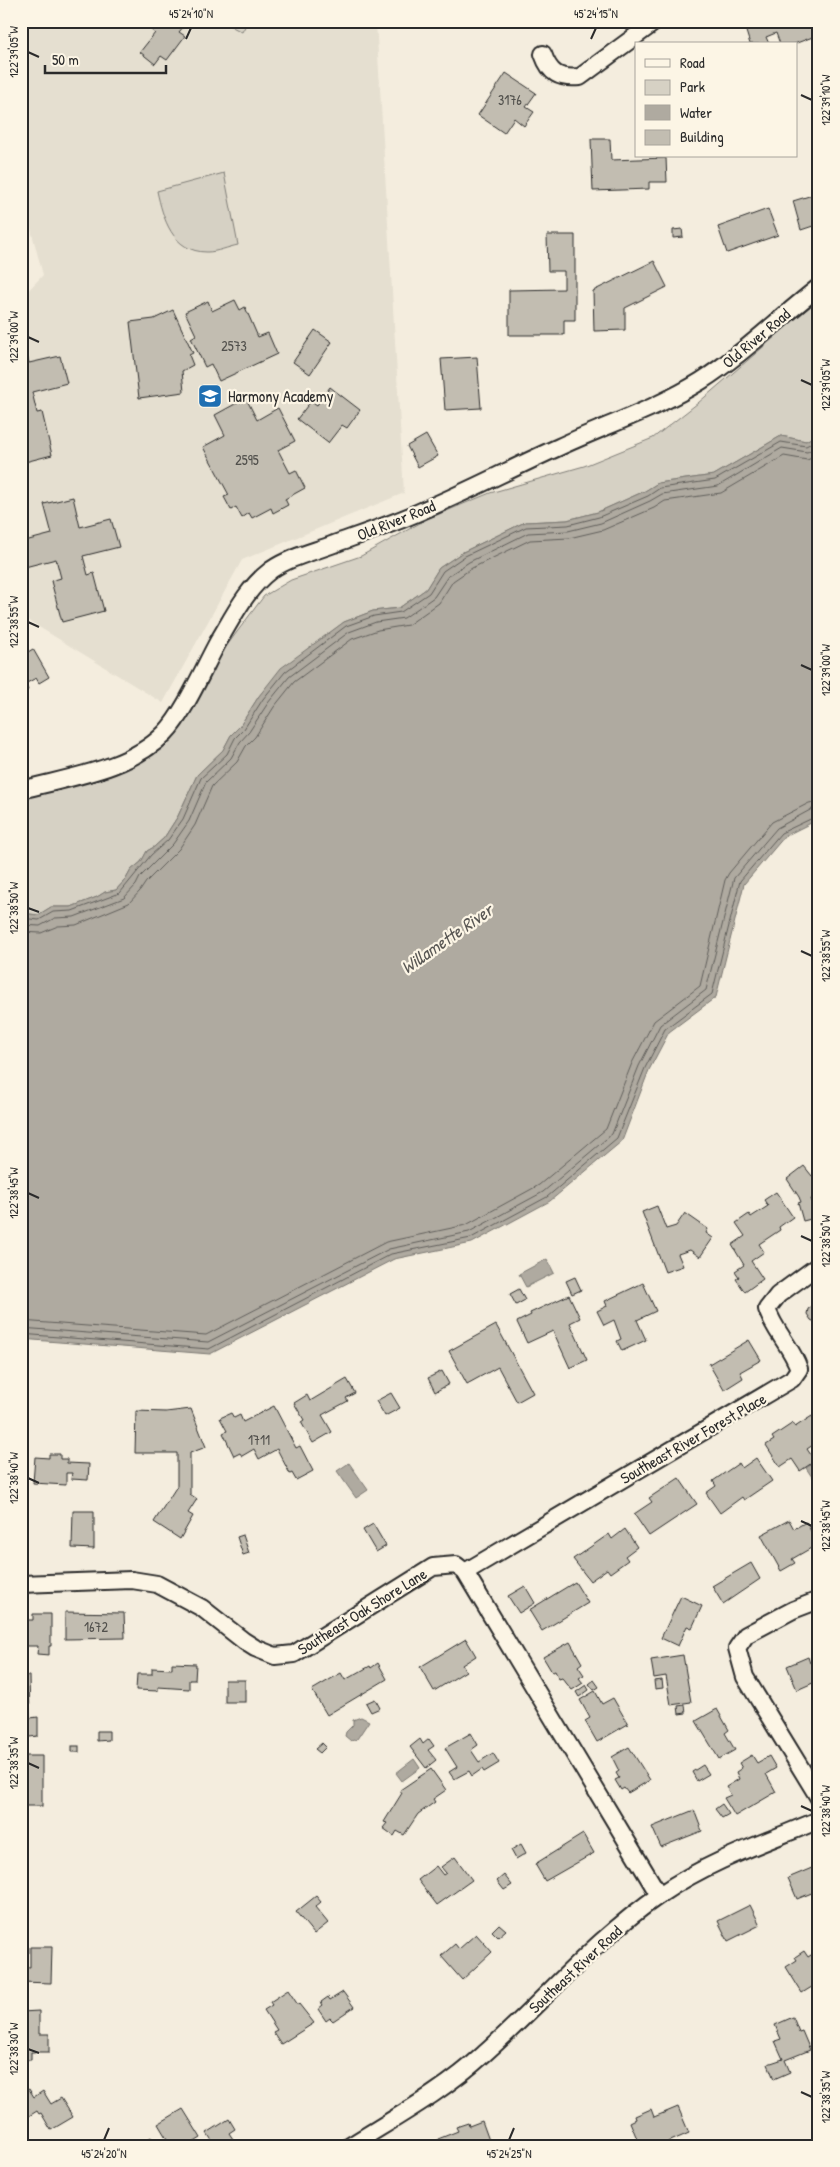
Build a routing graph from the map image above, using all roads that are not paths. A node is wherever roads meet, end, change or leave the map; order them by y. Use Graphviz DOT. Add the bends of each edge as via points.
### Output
graph roads {
  1 [pos="656,21"];
  2 [pos="543,54"];
  3 [pos="819,287"];
  4 [pos="21,790"];
  5 [pos="819,1265"];
  6 [pos="465,1572"];
  7 [pos="21,1584"];
  8 [pos="819,1600"];
  9 [pos="819,1798"];
  10 [pos="819,1820"];
  11 [pos="659,1895"];
  12 [pos="350,2146"];
  1 -- 2 [label="street" via="580,78 567,79 555,74"];
  3 -- 4 [label="street, Old River Road" via="735,357 673,397 420,512 299,556 272,570 256,583 240,605 175,721 165,733 125,760"];
  5 -- 6 [label="street, Southeast River Forest Place" via="778,1295 767,1309 799,1369 792,1380"];
  6 -- 7 [label="street, Southeast Oak Shore Lane" via="456,1565 433,1567 294,1654 275,1656 244,1641 202,1608 157,1584 132,1580"];
  6 -- 11 [label="street"];
  8 -- 9 [label="street" via="746,1635 737,1648 745,1678"];
  10 -- 11 [label="street, Southeast River Road" via="706,1868"];
  11 -- 12 [label="street, Southeast River Road" via="591,1951 476,2062 437,2092"];
}
